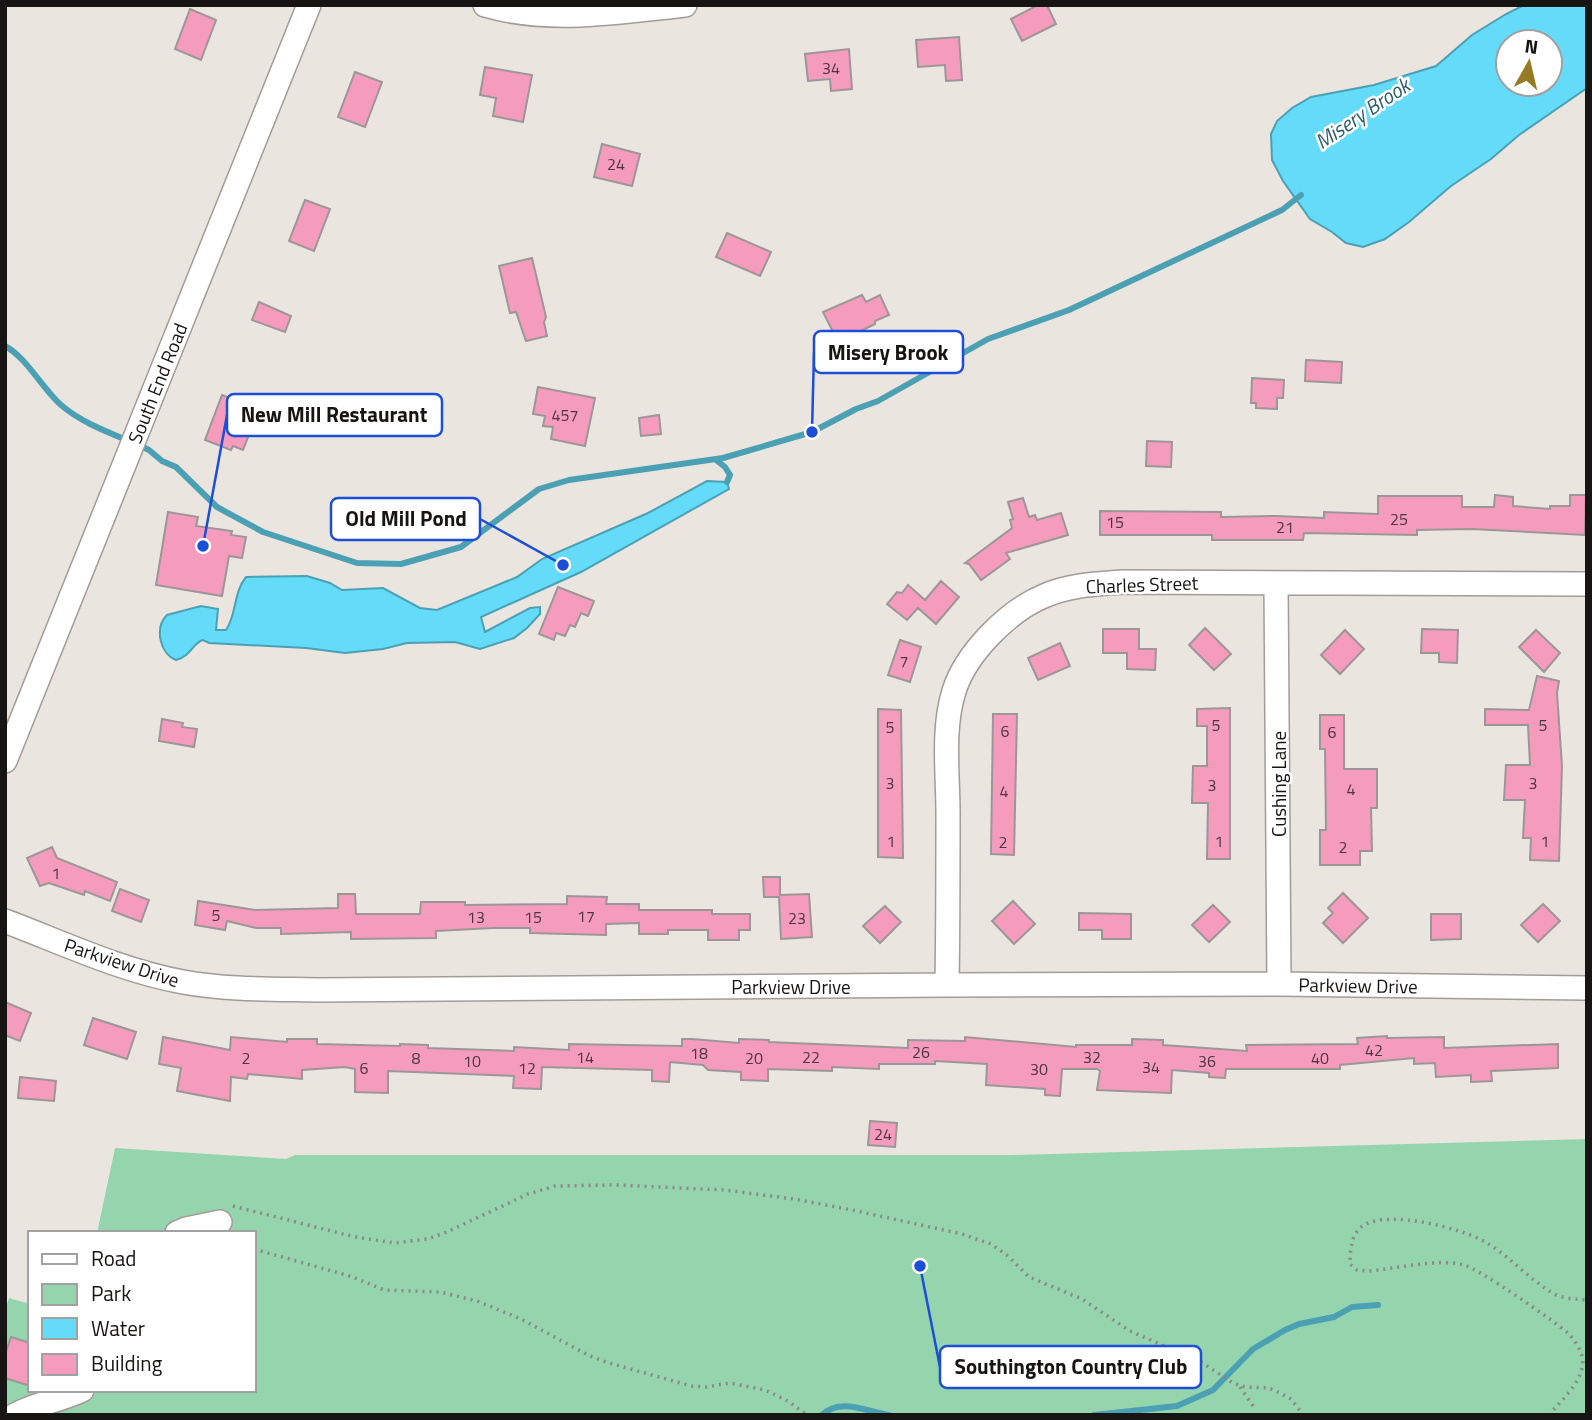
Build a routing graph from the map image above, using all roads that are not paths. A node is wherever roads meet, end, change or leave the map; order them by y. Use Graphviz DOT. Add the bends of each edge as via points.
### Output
graph roads {
  1 [pos="309,5"];
  2 [pos="485,5"];
  3 [pos="685,5"];
  4 [pos="1276,583"];
  5 [pos="1587,584"];
  6 [pos="7,750"];
  7 [pos="5,921"];
  8 [pos="1279,984"];
  9 [pos="947,985"];
  10 [pos="1587,988"];
  11 [pos="220,1222"];
  12 [pos="181,1231"];
  13 [pos="78,1392"];
  14 [pos="15,1415"];
  1 -- 6 [label="street, South End Road"];
  2 -- 3 [label="street" via="537,14 592,15"];
  4 -- 5 [label="street, Charles Street"];
  4 -- 8 [label="street, Cushing Lane"];
  4 -- 9 [label="street, Charles Street" via="1087,584 1021,608 971,657 954,690 950,710"];
  7 -- 9 [label="street, Parkview Drive" via="139,971 212,985 330,990"];
  8 -- 9 [label="street, Parkview Drive"];
  8 -- 10 [label="street, Parkview Drive"];
  11 -- 12 [label="street"];
  13 -- 14 [label="street"];
}
